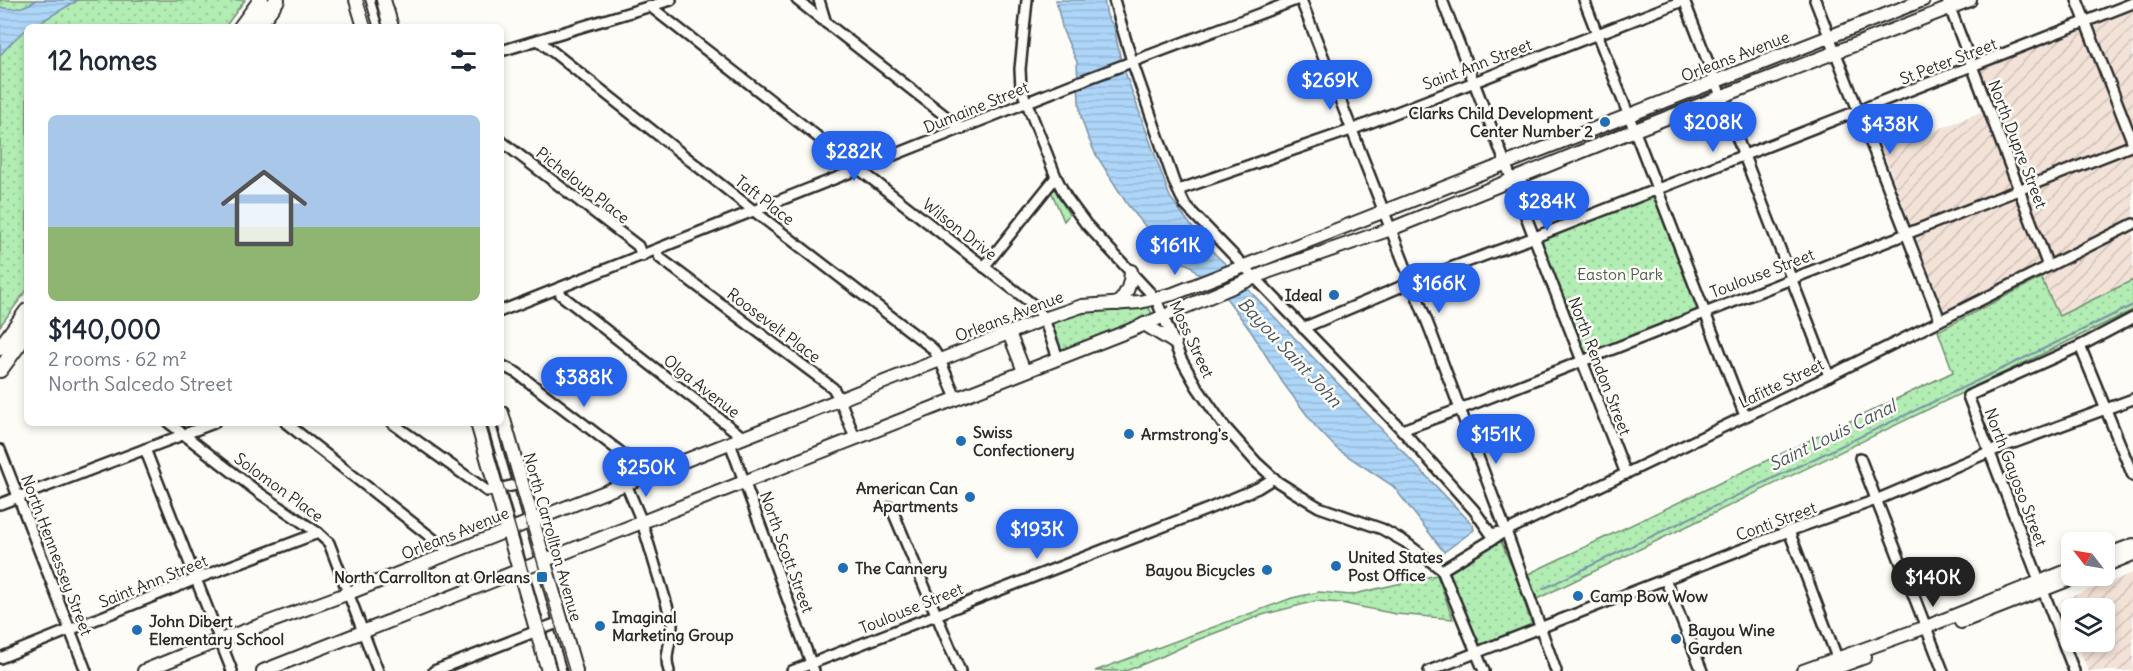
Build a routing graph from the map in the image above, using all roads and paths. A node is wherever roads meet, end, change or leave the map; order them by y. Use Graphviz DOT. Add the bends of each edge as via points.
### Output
graph roads {
  1 [pos="261,0"];
  2 [pos="277,0"];
  3 [pos="357,0"];
  4 [pos="383,0"];
  5 [pos="671,0"];
  6 [pos="797,0"];
  7 [pos="819,0"];
  8 [pos="1027,0"];
  9 [pos="1114,0"];
  10 [pos="1296,0"];
  11 [pos="1301,0"];
  12 [pos="1442,0"];
  13 [pos="1584,0"];
  14 [pos="1684,0"];
  15 [pos="1815,0"];
  16 [pos="1923,0"];
  17 [pos="1970,0"];
  18 [pos="2077,0"];
  19 [pos="2133,3"];
  20 [pos="1948,4"];
  21 [pos="651,7"];
  22 [pos="2086,22"];
  23 [pos="826,23"];
  24 [pos="243,24"];
  25 [pos="259,24"];
  26 [pos="363,24"];
  27 [pos="390,24"];
  28 [pos="1597,34"];
  29 [pos="1829,37"];
  30 [pos="538,40"];
  31 [pos="504,50"];
  32 [pos="1835,52"];
  33 [pos="1128,63"];
  34 [pos="1973,67"];
  35 [pos="1474,82"];
  36 [pos="1715,82"];
  37 [pos="1721,96"];
  38 [pos="1026,104"];
  39 [pos="1858,112"];
  40 [pos="1629,116"];
  41 [pos="962,129"];
  42 [pos="1352,130"];
  43 [pos="1635,130"];
  44 [pos="504,143"];
  45 [pos="2133,144"];
  46 [pos="1744,156"];
  47 [pos="1506,164"];
  48 [pos="861,170"];
  49 [pos="1056,177"];
  50 [pos="1512,179"];
  51 [pos="1658,189"];
  52 [pos="2020,189"];
  53 [pos="1178,190"];
  54 [pos="754,211"];
  55 [pos="1384,212"];
  56 [pos="2133,224"];
  57 [pos="1391,228"];
  58 [pos="1906,233"];
  59 [pos="1535,237"];
  60 [pos="656,250"];
  61 [pos="642,256"];
  62 [pos="1240,266"];
  63 [pos="2048,266"];
  64 [pos="984,267"];
  65 [pos="1131,271"];
  66 [pos="1791,278"];
  67 [pos="1251,279"];
  68 [pos="1412,282"];
  69 [pos="559,289"];
  70 [pos="1156,299"];
  71 [pos="1117,304"];
  72 [pos="504,309"];
  73 [pos="1705,312"];
  74 [pos="24,316"];
  75 [pos="1164,316"];
  76 [pos="2133,318"];
  77 [pos="1044,319"];
  78 [pos="1940,320"];
  79 [pos="1144,324"];
  80 [pos="1303,328"];
  81 [pos="1009,333"];
  82 [pos="24,337"];
  83 [pos="1175,343"];
  84 [pos="2080,346"];
  85 [pos="0,348"];
  86 [pos="1058,358"];
  87 [pos="940,360"];
  88 [pos="1582,360"];
  89 [pos="504,366"];
  90 [pos="0,370"];
  91 [pos="1024,371"];
  92 [pos="1829,376"];
  93 [pos="956,398"];
  94 [pos="2133,399"];
  95 [pos="840,400"];
  96 [pos="2107,408"];
  97 [pos="1460,409"];
  98 [pos="1745,416"];
  99 [pos="504,424"];
  100 [pos="173,426"];
  101 [pos="206,426"];
  102 [pos="290,426"];
  103 [pos="396,426"];
  104 [pos="479,426"];
  105 [pos="1402,430"];
  106 [pos="184,435"];
  107 [pos="744,438"];
  108 [pos="855,438"];
  109 [pos="730,443"];
  110 [pos="145,449"];
  111 [pos="0,450"];
  112 [pos="1989,452"];
  113 [pos="1860,458"];
  114 [pos="1626,474"];
  115 [pos="2133,476"];
  116 [pos="645,477"];
  117 [pos="1274,478"];
  118 [pos="746,482"];
  119 [pos="521,484"];
  120 [pos="626,484"];
  121 [pos="497,490"];
  122 [pos="18,497"];
  123 [pos="1876,500"];
  124 [pos="0,504"];
  125 [pos="891,507"];
  126 [pos="532,521"];
  127 [pos="642,522"];
  128 [pos="508,530"];
  129 [pos="1506,531"];
  130 [pos="1789,531"];
  131 [pos="318,533"];
  132 [pos="2133,545"];
  133 [pos="2115,552"];
  134 [pos="451,553"];
  135 [pos="2133,554"];
  136 [pos="543,561"];
  137 [pos="2115,561"];
  138 [pos="520,570"];
  139 [pos="1442,570"];
  140 [pos="2061,575"];
  141 [pos="196,579"];
  142 [pos="1665,579"];
  143 [pos="2061,580"];
  144 [pos="2042,585"];
  145 [pos="349,593"];
  146 [pos="938,614"];
  147 [pos="560,622"];
  148 [pos="1540,629"];
  149 [pos="71,630"];
  150 [pos="538,630"];
  151 [pos="363,631"];
  152 [pos="1927,631"];
  153 [pos="220,640"];
  154 [pos="1477,652"];
  155 [pos="0,658"];
  156 [pos="1839,665"];
  157 [pos="813,667"];
  158 [pos="86,671"];
  159 [pos="144,671"];
  160 [pos="232,671"];
  161 [pos="263,671"];
  162 [pos="378,671"];
  163 [pos="434,671"];
  164 [pos="549,671"];
  165 [pos="575,671"];
  166 [pos="669,671"];
  167 [pos="792,671"];
  168 [pos="960,671"];
  169 [pos="1429,671"];
  170 [pos="1484,671"];
  171 [pos="1556,671"];
  172 [pos="1702,671"];
  173 [pos="1803,671"];
  174 [pos="1827,671"];
  175 [pos="1943,671"];
  176 [pos="2074,671"];
  1 -- 24 [label="main road"];
  2 -- 25 [label="main road"];
  3 -- 26 [label="main road"];
  4 -- 27 [label="main road"];
  5 -- 21 [label="street"];
  6 -- 23 [label="street"];
  7 -- 23 [label="street"];
  8 -- 38 [label="street, Moss Street" via="1020,80"];
  9 -- 33 [label="street"];
  10 -- 33 [label="street, Dumaine Street"];
  11 -- 42 [label="street"];
  12 -- 35 [label="street, North Rendon Street"];
  13 -- 28 [label="street"];
  14 -- 28 [label="street, Saint Ann Street"];
  14 -- 36 [label="street"];
  15 -- 29 [label="street"];
  16 -- 29 [label="street, Orleans Avenue"];
  17 -- 20 [label="street, Orleans Avenue"];
  18 -- 22 [label="street"];
  19 -- 22 [label="street, St Peter Street"];
  20 -- 32 [label="street, Orleans Avenue"];
  20 -- 34 [label="street, North Dupre Street"];
  21 -- 30 [label="street"];
  21 -- 48 [label="street, Wilson Drive"];
  22 -- 34 [label="street, St Peter Street"];
  22 -- 45 [label="street"];
  23 -- 41 [label="street"];
  28 -- 35 [label="street, Saint Ann Street"];
  28 -- 40 [label="street"];
  29 -- 32 [label="street"];
  29 -- 36 [label="street, Orleans Avenue"];
  30 -- 31 [label="street"];
  30 -- 54 [label="street, Taft Place"];
  32 -- 37 [label="street, Orleans Avenue"];
  32 -- 39 [label="street"];
  33 -- 38 [label="street, Dumaine Street"];
  33 -- 53 [label="street"];
  34 -- 39 [label="street, St Peter Street"];
  34 -- 52 [label="street, North Dupre Street"];
  35 -- 42 [label="street, Saint Ann Street"];
  35 -- 47 [label="street, North Rendon Street"];
  36 -- 37 [label="street"];
  36 -- 40 [label="street, Orleans Avenue"];
  37 -- 43 [label="street, Orleans Avenue"];
  37 -- 46 [label="street"];
  38 -- 41 [label="street, Dumaine Street"];
  38 -- 49 [label="street, Moss Street"];
  39 -- 46 [label="street, St Peter Street"];
  39 -- 58 [label="street"];
  40 -- 43 [label="street"];
  40 -- 47 [label="street, Orleans Avenue"];
  41 -- 48 [label="street, Dumaine Street"];
  42 -- 53 [label="street, Saint Ann Street"];
  42 -- 55 [label="street"];
  43 -- 50 [label="street, Orleans Avenue"];
  43 -- 51 [label="street"];
  44 -- 61 [label="street, Picheloup Place" via="638,246"];
  45 -- 52 [label="street, Toulouse Street"];
  46 -- 51 [label="street, St Peter Street"];
  46 -- 66 [label="street"];
  47 -- 50 [label="street, North Rendon Street"];
  47 -- 55 [label="street, Orleans Avenue"];
  48 -- 54 [label="street, Dumaine Street"];
  48 -- 64 [label="street, Wilson Drive"];
  49 -- 64 [label="street"];
  49 -- 65 [label="street, Moss Street" via="1086,224"];
  50 -- 57 [label="street, Orleans Avenue"];
  50 -- 59 [label="street, North Rendon Street"];
  51 -- 59 [label="street, St Peter Street"];
  51 -- 73 [label="street"];
  52 -- 58 [label="street, Toulouse Street"];
  52 -- 63 [label="street, North Dupre Street"];
  53 -- 62 [label="street" via="1190,211"];
  54 -- 60 [label="street, Dumaine Street"];
  54 -- 87 [label="street, Taft Place" via="932,348"];
  55 -- 57 [label="street"];
  55 -- 62 [label="street, Orleans Avenue"];
  56 -- 63 [label="street, Lafitte Street"];
  57 -- 67 [label="street, Orleans Avenue"];
  57 -- 68 [label="street"];
  58 -- 66 [label="street, Toulouse Street"];
  58 -- 78 [label="street"];
  59 -- 68 [label="street, St Peter Street"];
  59 -- 88 [label="street, North Rendon Street"];
  60 -- 61 [label="street, Dumaine Street"];
  60 -- 95 [label="street, Roosevelt Place" via="660,258 832,388"];
  61 -- 69 [label="street, Dumaine Street"];
  62 -- 67 [label="street"];
  62 -- 70 [label="street, Orleans Avenue"];
  63 -- 78 [label="street, Lafitte Street"];
  64 -- 77 [label="street, Wilson Drive" via="1036,307"];
  65 -- 70 [label="street, Moss Street"];
  65 -- 71 [label="street" via="1127,292"];
  66 -- 73 [label="street, Toulouse Street"];
  66 -- 92 [label="street"];
  67 -- 75 [label="street, Orleans Avenue"];
  67 -- 80 [label="street"];
  68 -- 80 [label="street, St Peter Street"];
  68 -- 97 [label="street"];
  69 -- 72 [label="street, Dumaine Street"];
  69 -- 107 [label="street, Olga Avenue" via="561,295"];
  70 -- 71 [label="street, Orleans Avenue"];
  70 -- 75 [label="street, Moss Street"];
  71 -- 77 [label="street, Orleans Avenue" via="1082,306"];
  73 -- 88 [label="street, Toulouse Street"];
  73 -- 98 [label="street"];
  74 -- 85 [label="main road"];
  75 -- 79 [label="street, Orleans Avenue"];
  75 -- 83 [label="street, Moss Street"];
  76 -- 84 [label="street"];
  77 -- 81 [label="street, Orleans Avenue"];
  77 -- 86 [label="street, Wilson Drive"];
  78 -- 92 [label="street, Lafitte Street"];
  79 -- 83 [label="street"];
  79 -- 86 [label="street, Orleans Avenue"];
  80 -- 105 [label="street"];
  81 -- 87 [label="street, Orleans Avenue"];
  81 -- 91 [label="street"];
  82 -- 90 [label="main road"];
  83 -- 117 [label="street, Moss Street" via="1216,416"];
  84 -- 96 [label="street"];
  84 -- 112 [label="street, North Gayoso Street" via="1968,396"];
  86 -- 91 [label="street, Orleans Avenue"];
  87 -- 93 [label="street, Taft Place"];
  87 -- 95 [label="street, Orleans Avenue"];
  88 -- 97 [label="street, Toulouse Street"];
  88 -- 114 [label="street, North Rendon Street"];
  89 -- 116 [label="street" via="636,464"];
  91 -- 93 [label="street, Orleans Avenue"];
  92 -- 98 [label="street, Lafitte Street"];
  93 -- 108 [label="street, Orleans Avenue"];
  94 -- 96 [label="street, Conti Street"];
  95 -- 107 [label="street, Orleans Avenue"];
  95 -- 108 [label="street, Roosevelt Place"];
  96 -- 112 [label="street, Conti Street"];
  96 -- 115 [label="street"];
  97 -- 105 [label="street, Toulouse Street"];
  97 -- 129 [label="street"];
  98 -- 114 [label="street, Lafitte Street"];
  99 -- 119 [label="main road, North Carrollton Avenue"];
  100 -- 106 [label="street, Solomon Place"];
  101 -- 106 [label="street"];
  102 -- 134 [label="street"];
  103 -- 121 [label="street" via="487,491"];
  104 -- 121 [label="main road"];
  105 -- 129 [label="street" via="1491,534"];
  106 -- 110 [label="street"];
  106 -- 131 [label="street, Solomon Place"];
  107 -- 109 [label="street, Orleans Avenue"];
  108 -- 118 [label="street, Orleans Avenue"];
  109 -- 116 [label="street, Orleans Avenue"];
  109 -- 118 [label="street, North Scott Street"];
  110 -- 122 [label="street"];
  110 -- 141 [label="street"];
  111 -- 122 [label="street, North Hennessey Street"];
  112 -- 123 [label="street, Conti Street"];
  112 -- 144 [label="street, North Gayoso Street"];
  113 -- 123 [label="street"];
  114 -- 129 [label="street, Lafitte Street"];
  116 -- 120 [label="street, Orleans Avenue"];
  117 -- 139 [label="street, Moss Street" via="1319,507 1382,529 1406,542"];
  117 -- 146 [label="street, Toulouse Street" via="1208,509"];
  118 -- 127 [label="street, Orleans Avenue"];
  118 -- 157 [label="street, North Scott Street"];
  119 -- 121 [label="street"];
  119 -- 126 [label="main road, North Carrollton Avenue"];
  120 -- 126 [label="street, Orleans Avenue"];
  120 -- 127 [label="street"];
  121 -- 128 [label="main road"];
  122 -- 124 [label="street"];
  122 -- 149 [label="street, North Hennessey Street"];
  123 -- 130 [label="street, Conti Street"];
  123 -- 152 [label="street"];
  125 -- 146 [label="street"];
  126 -- 128 [label="street, Orleans Avenue"];
  126 -- 136 [label="main road, North Carrollton Avenue"];
  127 -- 136 [label="street, Orleans Avenue"];
  127 -- 166 [label="street" via="672,622 666,662"];
  128 -- 134 [label="street, Orleans Avenue"];
  128 -- 138 [label="main road"];
  129 -- 139 [label="street, Lafitte Street"];
  129 -- 148 [label="street"];
  130 -- 142 [label="street, Conti Street"];
  130 -- 156 [label="street"];
  131 -- 141 [label="street, Saint Ann Street"];
  131 -- 145 [label="street, Solomon Place" via="329,543"];
  132 -- 133 [label="street"];
  134 -- 145 [label="street, Orleans Avenue"];
  135 -- 137 [label="street"];
  136 -- 138 [label="street, Orleans Avenue"];
  136 -- 147 [label="main road, North Carrollton Avenue"];
  138 -- 150 [label="main road"];
  138 -- 151 [label="street, Orleans Avenue"];
  139 -- 154 [label="street"];
  140 -- 144 [label="street"];
  141 -- 149 [label="street, Saint Ann Street"];
  141 -- 153 [label="street"];
  142 -- 148 [label="street, Conti Street"];
  142 -- 172 [label="street"];
  143 -- 144 [label="street"];
  144 -- 152 [label="street"];
  144 -- 176 [label="street, North Gayoso Street"];
  145 -- 151 [label="street, Solomon Place"];
  145 -- 153 [label="street, Orleans Avenue"];
  146 -- 157 [label="street, Toulouse Street"];
  146 -- 168 [label="street"];
  147 -- 150 [label="street"];
  147 -- 165 [label="main road, North Carrollton Avenue"];
  148 -- 154 [label="street, Conti Street"];
  148 -- 171 [label="street"];
  149 -- 155 [label="street, Saint Ann Street"];
  149 -- 158 [label="street, North Hennessey Street"];
  150 -- 163 [label="street"];
  150 -- 164 [label="main road"];
  151 -- 161 [label="street, Orleans Avenue"];
  151 -- 162 [label="street, Solomon Place"];
  152 -- 156 [label="street"];
  152 -- 175 [label="street"];
  153 -- 159 [label="street, Orleans Avenue"];
  153 -- 160 [label="street"];
  154 -- 169 [label="street, Conti Street"];
  154 -- 170 [label="street"];
  156 -- 173 [label="street"];
  156 -- 174 [label="street"];
  157 -- 167 [label="street, Toulouse Street"];
}
